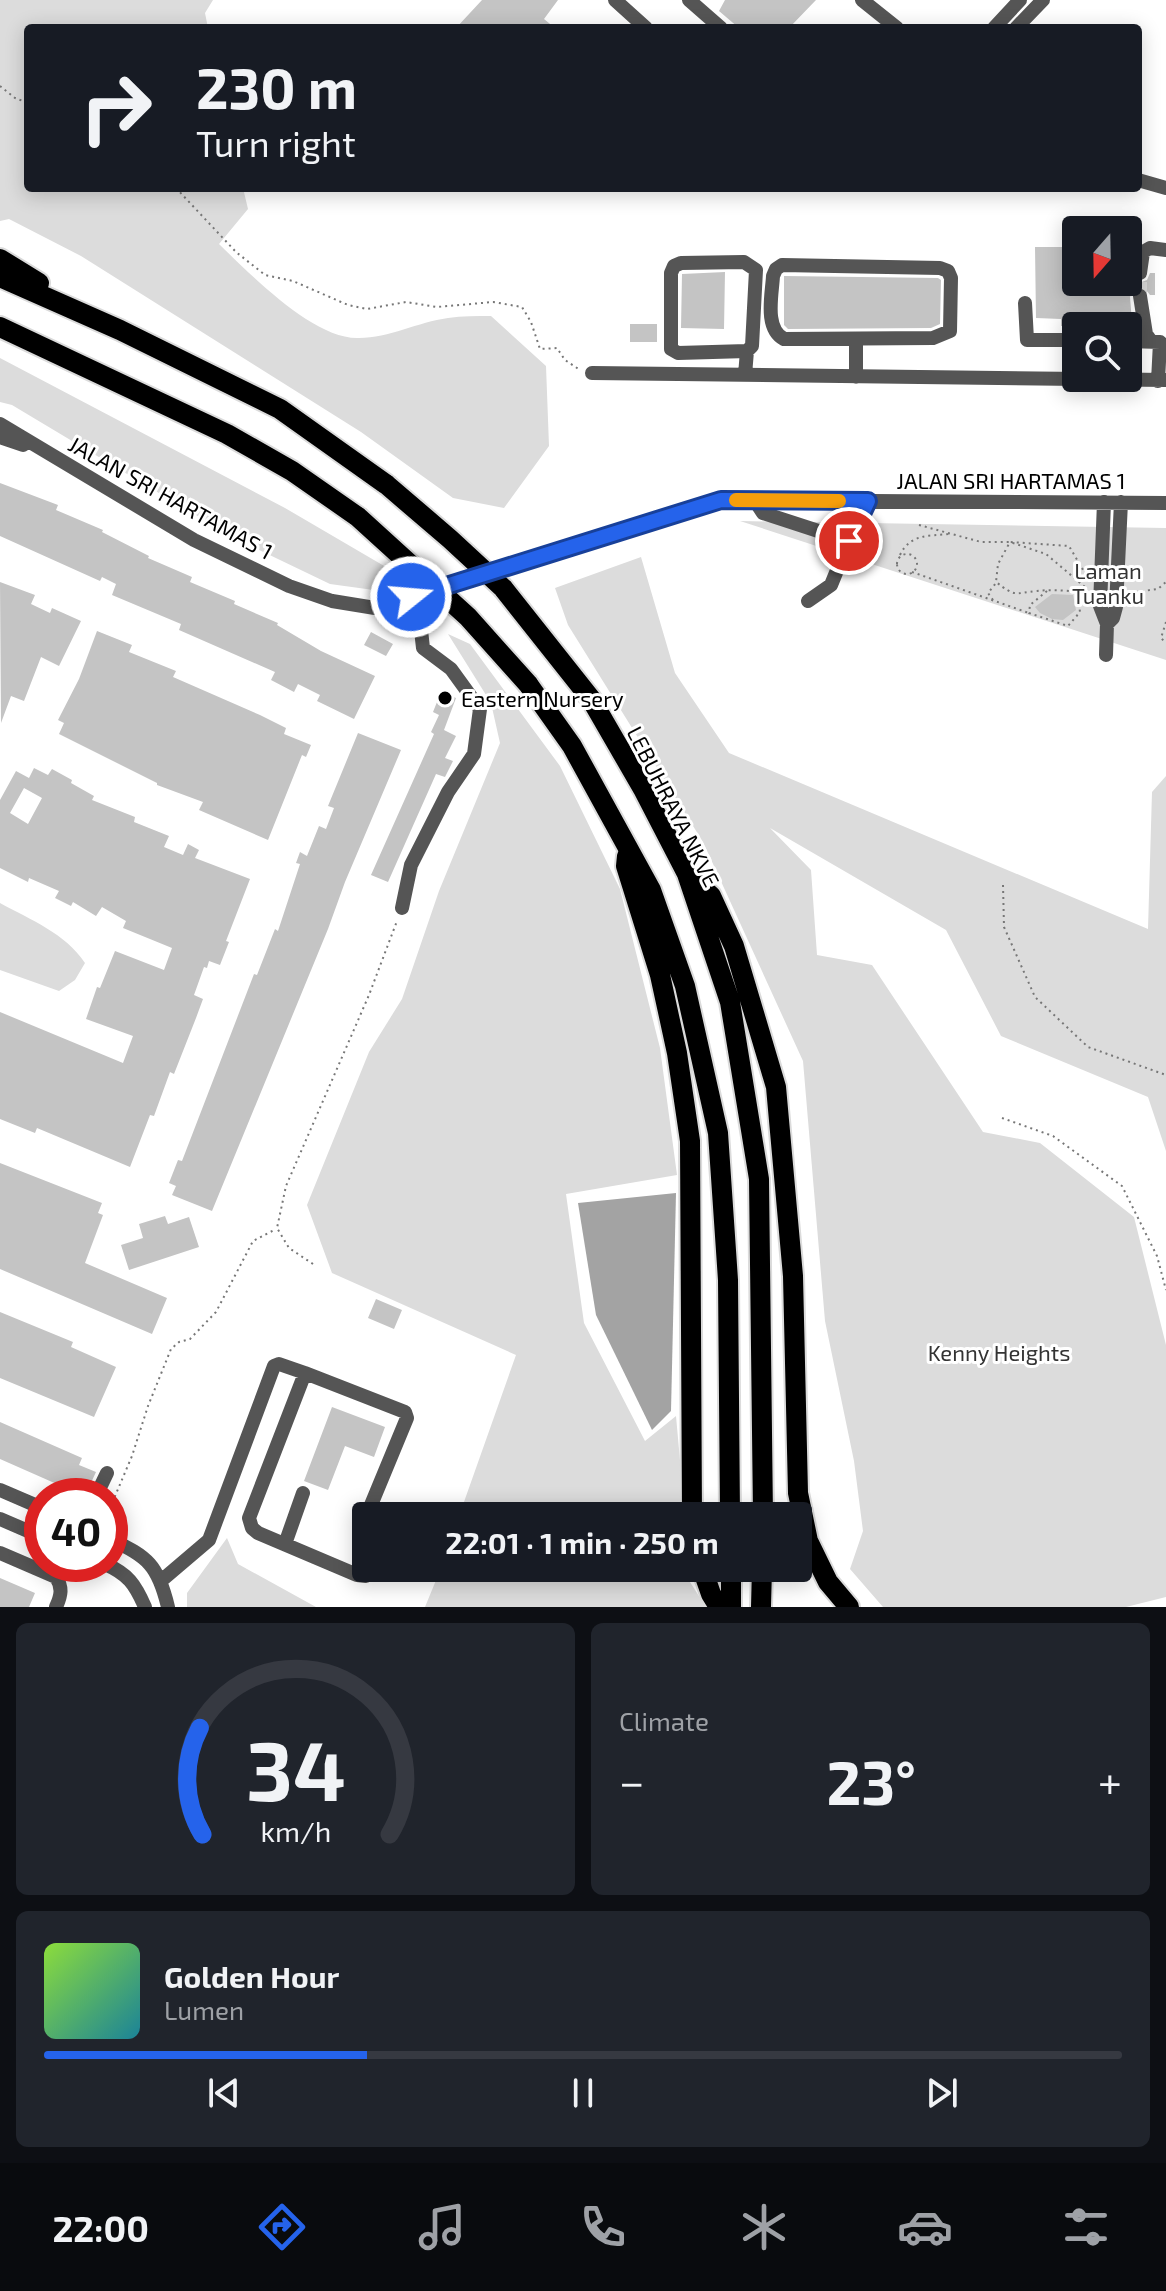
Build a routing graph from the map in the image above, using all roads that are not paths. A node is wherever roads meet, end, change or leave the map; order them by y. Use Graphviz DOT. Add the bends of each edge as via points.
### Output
graph roads {
  1 [pos="615,0"];
  2 [pos="689,0"];
  3 [pos="862,0"];
  4 [pos="1020,0"];
  5 [pos="1043,0"];
  6 [pos="642,24"];
  7 [pos="716,24"];
  8 [pos="892,24"];
  9 [pos="998,24"];
  10 [pos="1020,24"];
  11 [pos="1142,181"];
  12 [pos="1166,188"];
  13 [pos="1166,250"];
  14 [pos="0,259"];
  15 [pos="1142,259"];
  16 [pos="0,277"];
  17 [pos="1140,296"];
  18 [pos="1025,303"];
  19 [pos="97,319"];
  20 [pos="0,327"];
  21 [pos="0,334"];
  22 [pos="1159,338"];
  23 [pos="856,340"];
  24 [pos="1062,340"];
  25 [pos="747,351"];
  26 [pos="79,363"];
  27 [pos="592,373"];
  28 [pos="745,375"];
  29 [pos="856,377"];
  30 [pos="1162,381"];
  31 [pos="0,424"];
  32 [pos="0,437"];
  33 [pos="46,453"];
  34 [pos="755,501"];
  35 [pos="868,501"];
  36 [pos="1104,502"];
  37 [pos="1121,502"];
  38 [pos="1166,503"];
  39 [pos="849,541"];
  40 [pos="411,597"];
  41 [pos="808,601"];
  42 [pos="1107,624"];
  43 [pos="1106,655"];
  44 [pos="628,848"];
  45 [pos="687,874"];
  46 [pos="402,908"];
  47 [pos="305,1373"];
  48 [pos="107,1473"];
  49 [pos="105,1478"];
  50 [pos="0,1490"];
  51 [pos="303,1493"];
  52 [pos="24,1500"];
  53 [pos="372,1502"];
  54 [pos="691,1502"];
  55 [pos="730,1502"];
  56 [pos="763,1502"];
  57 [pos="0,1519"];
  58 [pos="24,1529"];
  59 [pos="285,1544"];
  60 [pos="128,1547"];
  61 [pos="0,1553"];
  62 [pos="352,1573"];
  63 [pos="128,1578"];
  64 [pos="162,1580"];
  65 [pos="707,1582"];
  66 [pos="731,1582"];
  67 [pos="762,1582"];
  68 [pos="56,1607"];
  69 [pos="145,1607"];
  70 [pos="168,1607"];
  71 [pos="719,1607"];
  72 [pos="731,1607"];
  73 [pos="761,1607"];
  74 [pos="849,1607"];
  1 -- 6 [label="street"];
  2 -- 7 [label="street"];
  3 -- 8 [label="street"];
  4 -- 9 [label="street"];
  5 -- 10 [label="street"];
  11 -- 12 [label="street"];
  13 -- 15 [label="street" via="1150,248"];
  14 -- 19 [label="highway"];
  16 -- 19 [label="highway"];
  17 -- 22 [label="street" via="1146,334"];
  18 -- 24 [label="street" via="1027,340"];
  19 -- 45 [label="highway, LEBUHRAYA NKVE, bridge" via="280,409 387,485 503,588 591,699"];
  20 -- 26 [label="highway"];
  21 -- 26 [label="highway"];
  22 -- 30 [label="street"];
  23 -- 23 [label="street" via="776,335 776,269 782,265 948,271 950,331 933,338"];
  23 -- 29 [label="street"];
  25 -- 25 [label="street" via="671,349 674,266 744,262 756,270 752,346"];
  25 -- 28 [label="street"];
  26 -- 44 [label="highway, bridge" via="227,434 358,517 468,617 528,684 572,746"];
  27 -- 28 [label="street"];
  28 -- 29 [label="street"];
  29 -- 30 [label="street"];
  31 -- 33 [label="street, JALAN SRI HARTAMAS 1"];
  32 -- 33 [label="street, JALAN SRI HARTAMAS 1"];
  33 -- 40 [label="street, JALAN SRI HARTAMAS 1" via="194,540 289,586 375,608"];
  34 -- 35 [label="street, JALAN SRI HARTAMAS 1"];
  34 -- 39 [label="street" via="763,513"];
  34 -- 40 [label="street, JALAN SRI HARTAMAS 1" via="721,500"];
  35 -- 36 [label="street, JALAN SRI HARTAMAS 1"];
  35 -- 39 [label="street"];
  36 -- 37 [label="street, JALAN SRI HARTAMAS 1"];
  36 -- 42 [label="street" via="1100,606"];
  37 -- 38 [label="street, JALAN SRI HARTAMAS 1"];
  37 -- 42 [label="street" via="1116,607"];
  39 -- 41 [label="street" via="831,585"];
  40 -- 46 [label="street" via="423,648 451,669 480,709 474,754 411,865"];
  42 -- 43 [label="street"];
  44 -- 54 [label="highway" via="626,866 660,975 690,1141"];
  44 -- 55 [label="highway" via="651,890 685,986 718,1133 728,1280"];
  45 -- 56 [label="highway, LEBUHRAYA NKVE" via="730,1002 759,1179"];
  45 -- 74 [label="highway" via="711,896 734,946 776,1087 793,1276 798,1493 808,1541 828,1582"];
  47 -- 53 [label="street" via="405,1412"];
  47 -- 59 [label="street" via="249,1518 258,1533"];
  47 -- 64 [label="street" via="274,1366 209,1540"];
  48 -- 49 [label="street"];
  50 -- 52 [label="street"];
  51 -- 59 [label="street"];
  57 -- 58 [label="street"];
  59 -- 62 [label="street"];
  60 -- 64 [label="street" via="142,1554"];
  61 -- 68 [label="street" via="56,1577 61,1585"];
  63 -- 69 [label="street"];
  64 -- 70 [label="street"];
  65 -- 71 [label="highway"];
  66 -- 72 [label="highway"];
  67 -- 73 [label="highway"];
}
